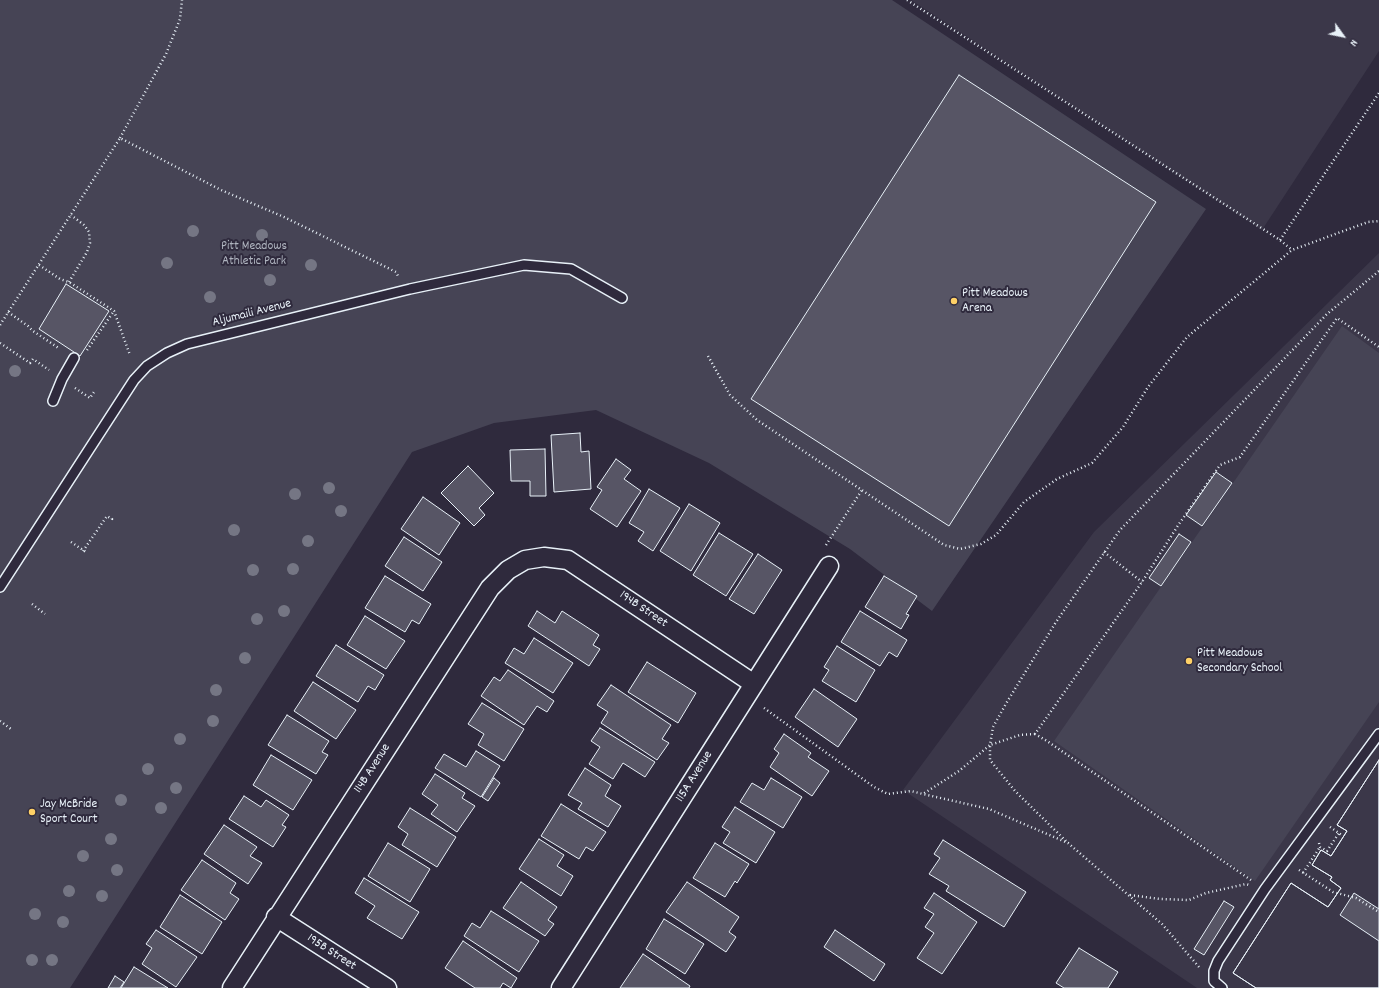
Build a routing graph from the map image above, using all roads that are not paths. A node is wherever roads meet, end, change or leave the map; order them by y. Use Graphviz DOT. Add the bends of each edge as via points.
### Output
graph roads {
  1 [pos="622,298"];
  2 [pos="74,358"];
  3 [pos="53,400"];
  4 [pos="525,560"];
  5 [pos="829,566"];
  6 [pos="0,586"];
  7 [pos="754,684"];
  8 [pos="1379,734"];
  9 [pos="276,917"];
  10 [pos="232,988"];
  11 [pos="387,988"];
  12 [pos="561,988"];
  13 [pos="1222,988"];
  1 -- 6 [label="lane, Aljumaili Avenue" via="571,269 524,265 402,291 187,344 167,353 147,366 134,380"];
  2 -- 3 [label="lane"];
  4 -- 7 [label="street, 194B Street" via="544,557 568,560"];
  4 -- 9 [label="street, 114B Avenue" via="508,570 490,588"];
  5 -- 7 [label="street, 115A Avenue"];
  7 -- 12 [label="street, 115A Avenue"];
  8 -- 13 [label="lane" via="1265,889 1218,961 1214,981"];
  9 -- 10 [label="street, 114B Avenue"];
  9 -- 11 [label="street, 195B Street"];
}
